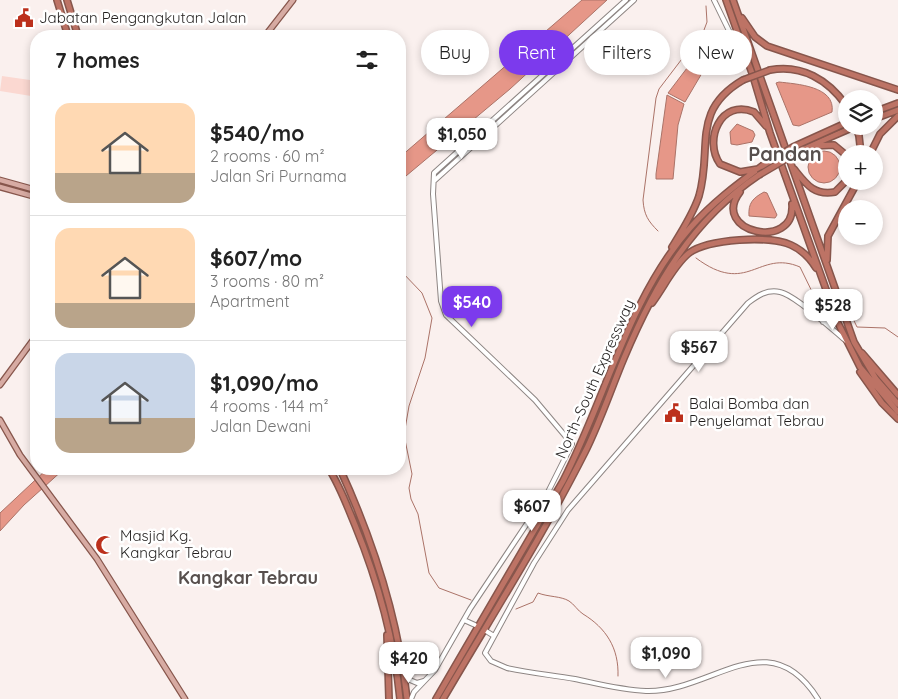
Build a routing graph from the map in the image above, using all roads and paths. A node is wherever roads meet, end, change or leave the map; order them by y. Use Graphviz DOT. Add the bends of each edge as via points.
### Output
graph roads {
  1 [pos="57,0"];
  2 [pos="67,0"];
  3 [pos="293,0"];
  4 [pos="626,0"];
  5 [pos="634,0"];
  6 [pos="714,0"];
  7 [pos="726,0"];
  8 [pos="733,0"];
  9 [pos="66,30"];
  10 [pos="76,30"];
  11 [pos="270,30"];
  12 [pos="729,30"];
  13 [pos="737,30"];
  14 [pos="752,74"];
  15 [pos="898,90"];
  16 [pos="838,96"];
  17 [pos="898,103"];
  18 [pos="883,109"];
  19 [pos="898,110"];
  20 [pos="883,116"];
  21 [pos="898,116"];
  22 [pos="838,127"];
  23 [pos="483,133"];
  24 [pos="770,133"];
  25 [pos="838,134"];
  26 [pos="874,145"];
  27 [pos="838,147"];
  28 [pos="803,149"];
  29 [pos="792,167"];
  30 [pos="760,170"];
  31 [pos="0,180"];
  32 [pos="746,183"];
  33 [pos="0,187"];
  34 [pos="30,188"];
  35 [pos="838,189"];
  36 [pos="853,190"];
  37 [pos="30,195"];
  38 [pos="792,196"];
  39 [pos="827,264"];
  40 [pos="660,270"];
  41 [pos="824,283"];
  42 [pos="646,311"];
  43 [pos="835,316"];
  44 [pos="819,320"];
  45 [pos="854,342"];
  46 [pos="30,344"];
  47 [pos="847,344"];
  48 [pos="0,385"];
  49 [pos="898,395"];
  50 [pos="898,404"];
  51 [pos="898,412"];
  52 [pos="898,419"];
  53 [pos="0,420"];
  54 [pos="30,468"];
  55 [pos="35,475"];
  56 [pos="332,475"];
  57 [pos="343,475"];
  58 [pos="464,620"];
  59 [pos="387,623"];
  60 [pos="475,625"];
  61 [pos="486,631"];
  62 [pos="494,636"];
  63 [pos="403,661"];
  64 [pos="426,680"];
  65 [pos="185,699"];
  66 [pos="389,699"];
  67 [pos="400,699"];
  68 [pos="407,699"];
  69 [pos="411,699"];
  70 [pos="436,699"];
  71 [pos="443,699"];
  72 [pos="818,699"];
  1 -- 9 [label="highway"];
  2 -- 10 [label="highway"];
  3 -- 11 [label="main road"];
  4 -- 23 [label="street"];
  5 -- 23 [label="street"];
  6 -- 12 [label="street"];
  7 -- 13 [label="highway"];
  8 -- 15 [label="highway" via="749,30 765,45"];
  8 -- 29 [label="highway"];
  14 -- 24 [label="highway"];
  16 -- 40 [label="highway, bridge" via="811,74 783,68 743,80 725,90 706,127 699,196"];
  17 -- 18 [label="highway"];
  19 -- 20 [label="highway"];
  21 -- 26 [label="highway" via="880,134"];
  22 -- 30 [label="highway, bridge" via="793,147"];
  23 -- 58 [label="street" via="432,182 441,301 446,315 535,400 572,444 548,492"];
  24 -- 30 [label="highway" via="758,116 748,110 731,111 716,125 713,151 720,164 740,172"];
  24 -- 38 [label="highway"];
  25 -- 28 [label="highway"];
  27 -- 28 [label="highway" via="832,144"];
  28 -- 30 [label="highway, bridge"];
  29 -- 35 [label="highway" via="814,190 830,193"];
  29 -- 39 [label="highway"];
  30 -- 32 [label="highway, North–South Expressway"];
  30 -- 40 [label="highway, North–South Expressway" via="730,189 710,207"];
  31 -- 34 [label="main road"];
  32 -- 38 [label="highway" via="736,198 734,210 742,226 750,230 764,232 780,228 792,214"];
  32 -- 42 [label="highway, North–South Expressway" via="693,233"];
  33 -- 37 [label="main road"];
  36 -- 39 [label="highway" via="828,236"];
  38 -- 41 [label="highway"];
  39 -- 45 [label="highway"];
  40 -- 70 [label="highway, North–South Expressway" via="631,324 563,481"];
  41 -- 42 [label="highway" via="806,254 790,244 779,241 720,242 697,249 684,259"];
  41 -- 43 [label="highway"];
  42 -- 71 [label="highway, North–South Expressway" via="586,451"];
  43 -- 44 [label="street" via="829,323"];
  43 -- 47 [label="highway"];
  44 -- 47 [label="street"];
  44 -- 62 [label="street" via="780,292 765,293 748,304 568,510"];
  45 -- 49 [label="highway"];
  45 -- 50 [label="highway" via="876,379"];
  46 -- 48 [label="main road"];
  47 -- 51 [label="highway" via="873,385"];
  47 -- 52 [label="highway" via="867,383"];
  53 -- 54 [label="main road"];
  55 -- 65 [label="main road" via="97,559"];
  56 -- 59 [label="highway" via="372,567"];
  57 -- 63 [label="highway" via="377,556"];
  58 -- 60 [label="street"];
  58 -- 64 [label="street"];
  59 -- 66 [label="highway"];
  59 -- 67 [label="highway"];
  61 -- 62 [label="street"];
  62 -- 72 [label="street" via="485,654 491,661 507,668 646,691 682,685 743,663 772,663 802,677"];
  63 -- 64 [label="street" via="410,680 417,683"];
  63 -- 68 [label="highway"];
  64 -- 69 [label="street"];
}
